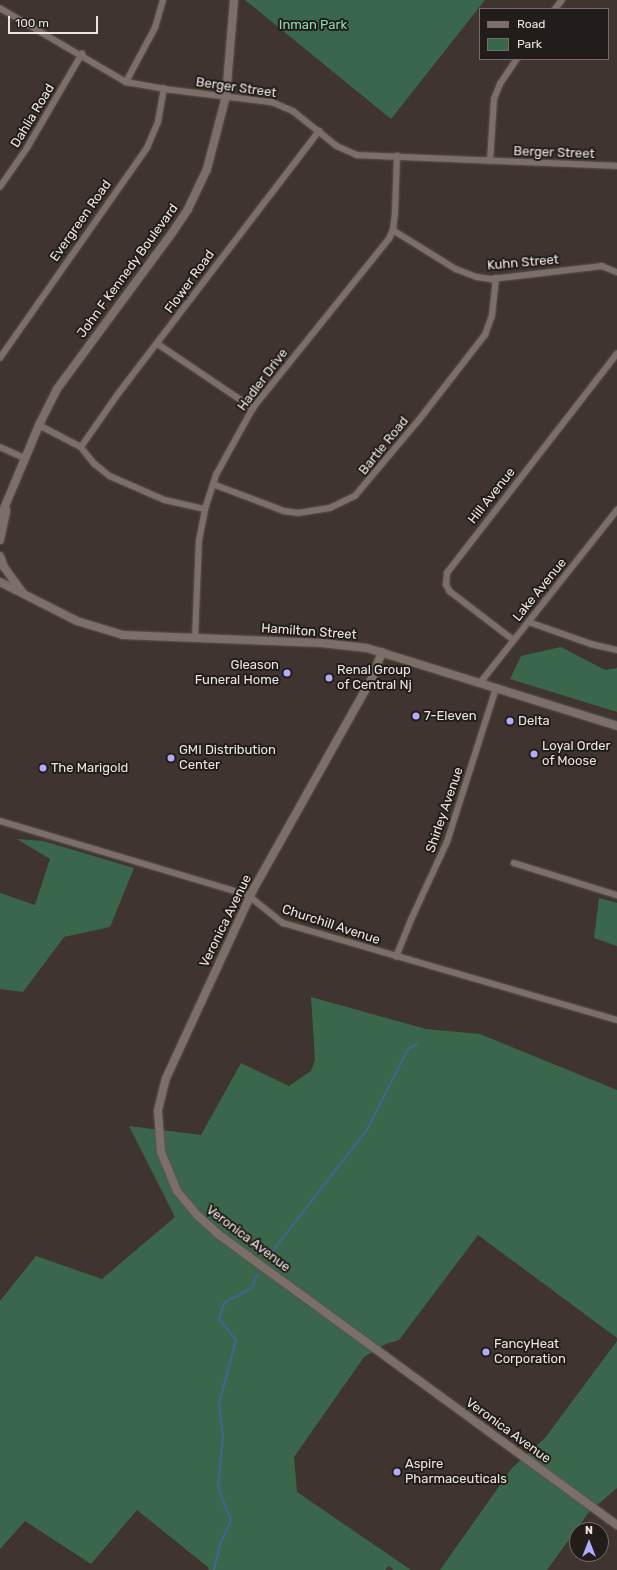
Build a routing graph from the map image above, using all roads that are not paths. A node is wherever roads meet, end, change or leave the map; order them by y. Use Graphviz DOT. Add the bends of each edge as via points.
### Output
graph roads {
  1 [pos="163,0"];
  2 [pos="234,0"];
  3 [pos="562,0"];
  4 [pos="0,8"];
  5 [pos="556,8"];
  6 [pos="82,54"];
  7 [pos="516,60"];
  8 [pos="126,82"];
  9 [pos="164,89"];
  10 [pos="226,96"];
  11 [pos="319,131"];
  12 [pos="397,156"];
  13 [pos="490,161"];
  14 [pos="617,166"];
  15 [pos="0,187"];
  16 [pos="393,230"];
  17 [pos="617,272"];
  18 [pos="496,278"];
  19 [pos="158,344"];
  20 [pos="617,354"];
  21 [pos="0,358"];
  22 [pos="253,408"];
  23 [pos="39,425"];
  24 [pos="0,446"];
  25 [pos="81,447"];
  26 [pos="25,458"];
  27 [pos="213,484"];
  28 [pos="12,487"];
  29 [pos="0,508"];
  30 [pos="205,509"];
  31 [pos="617,510"];
  32 [pos="0,518"];
  33 [pos="0,540"];
  34 [pos="0,556"];
  35 [pos="0,582"];
  36 [pos="24,594"];
  37 [pos="529,622"];
  38 [pos="195,639"];
  39 [pos="513,640"];
  40 [pos="617,650"];
  41 [pos="382,652"];
  42 [pos="480,683"];
  43 [pos="496,688"];
  44 [pos="617,726"];
  45 [pos="0,820"];
  46 [pos="514,863"];
  47 [pos="617,895"];
  48 [pos="250,897"];
  49 [pos="396,957"];
  50 [pos="617,1020"];
  51 [pos="617,1525"];
  1 -- 8 [label="street" via="155,28"];
  2 -- 10 [label="street, John F Kennedy Boulevard"];
  3 -- 5 [label="street"];
  4 -- 6 [label="street, Berger Street"];
  6 -- 8 [label="street, Berger Street"];
  6 -- 15 [label="street, Dahlia Road" via="31,143"];
  7 -- 13 [label="street" via="500,84 494,99"];
  8 -- 9 [label="street, Berger Street"];
  9 -- 10 [label="street, Berger Street"];
  9 -- 21 [label="street, Evergreen Road" via="158,122 147,148"];
  10 -- 11 [label="street, Berger Street" via="282,106"];
  10 -- 23 [label="street, John F Kennedy Boulevard" via="215,147 188,209 102,329 72,366"];
  11 -- 12 [label="street, Berger Street" via="337,146 357,155"];
  11 -- 19 [label="street, Flower Road"];
  12 -- 13 [label="street, Berger Street"];
  12 -- 16 [label="street"];
  13 -- 14 [label="street, Berger Street"];
  16 -- 18 [label="street, Kuhn Street" via="456,269 477,277"];
  16 -- 22 [label="street, Hadler Drive"];
  17 -- 18 [label="street, Kuhn Street" via="602,266"];
  18 -- 27 [label="street, Bartle Road" via="492,316 485,335 420,420 355,496 330,508 298,513 284,511"];
  19 -- 22 [label="street"];
  19 -- 25 [label="street, Flower Road" via="118,394"];
  20 -- 39 [label="street, Hill Avenue" via="447,573 446,585 450,592"];
  22 -- 27 [label="street, Hadler Drive"];
  23 -- 25 [label="street"];
  23 -- 26 [label="street, John F Kennedy Boulevard"];
  24 -- 26 [label="street"];
  25 -- 30 [label="street" via="95,464 110,476 165,500"];
  26 -- 28 [label="street, John F Kennedy Boulevard"];
  27 -- 30 [label="street, Hadler Drive"];
  28 -- 29 [label="street"];
  28 -- 32 [label="street, John F Kennedy Boulevard"];
  28 -- 33 [label="street"];
  30 -- 38 [label="street, Hadler Drive" via="196,567"];
  31 -- 37 [label="street, Lake Avenue"];
  34 -- 36 [label="street" via="4,567"];
  35 -- 36 [label="street, Hamilton Street"];
  36 -- 38 [label="street, Hamilton Street" via="77,621 99,629 135,636"];
  37 -- 39 [label="street, Lake Avenue"];
  37 -- 40 [label="street" via="591,644"];
  38 -- 41 [label="street, Hamilton Street" via="321,643"];
  39 -- 42 [label="street, Lake Avenue"];
  41 -- 42 [label="street, Hamilton Street"];
  41 -- 48 [label="street, Veronica Avenue" via="372,678"];
  42 -- 43 [label="street, Hamilton Street"];
  43 -- 44 [label="street, Hamilton Street"];
  43 -- 49 [label="street, Shirley Avenue" via="447,842"];
  45 -- 48 [label="street, Churchill Avenue"];
  46 -- 47 [label="street"];
  48 -- 49 [label="street, Churchill Avenue" via="283,923"];
  48 -- 51 [label="street, Veronica Avenue" via="166,1078 160,1098 158,1138 169,1177 176,1191 218,1234"];
  49 -- 50 [label="street, Churchill Avenue"];
}
